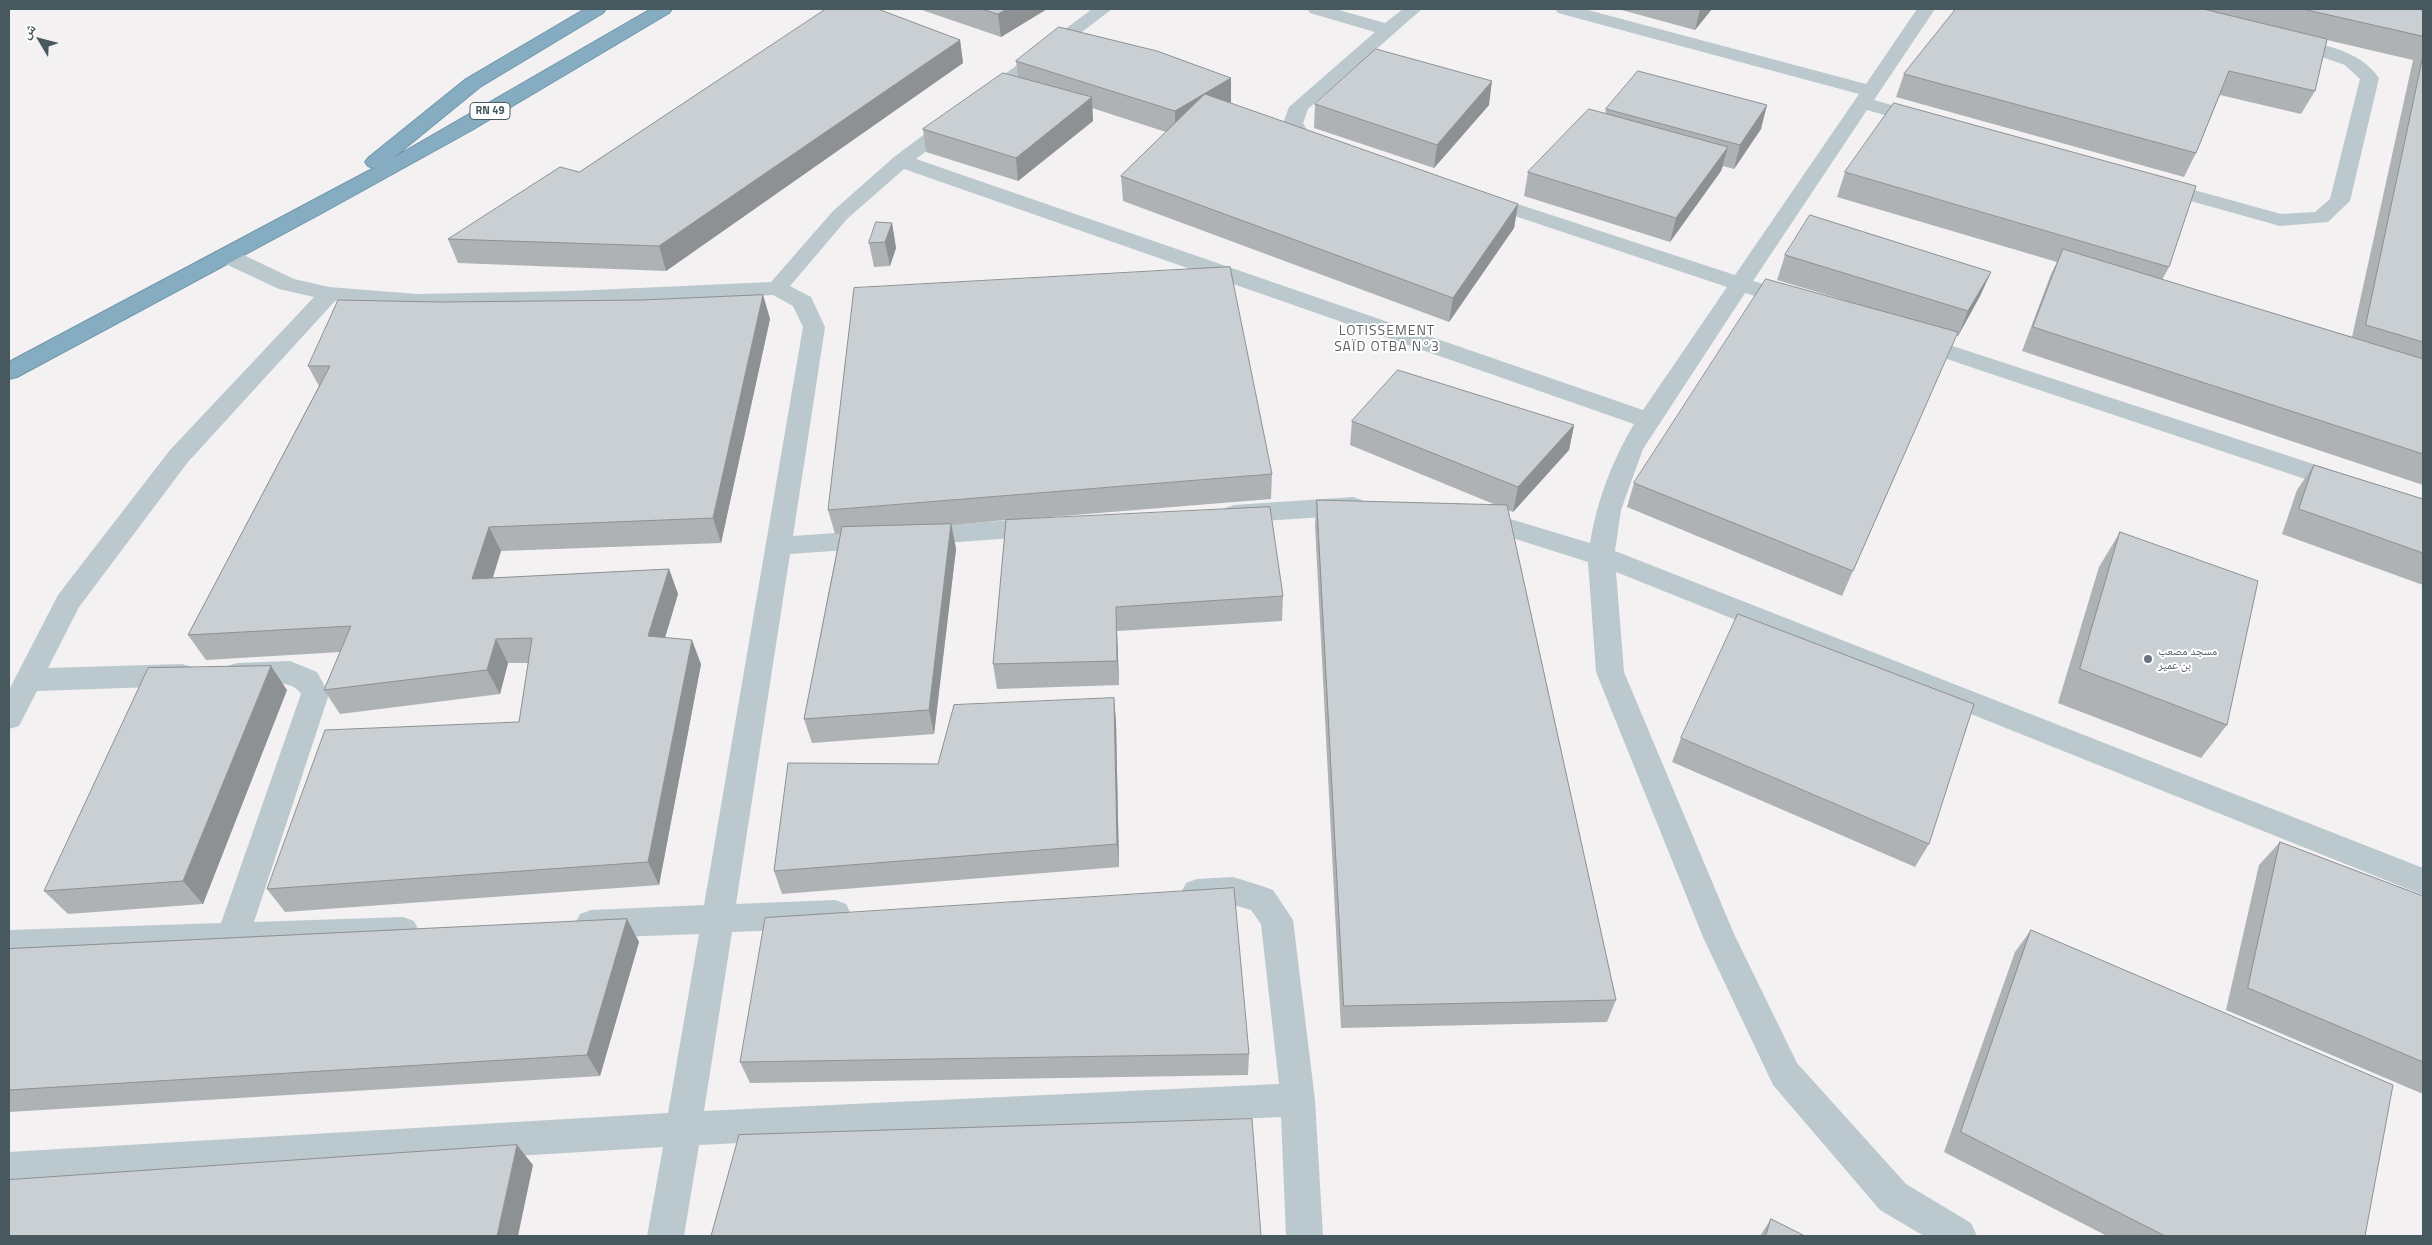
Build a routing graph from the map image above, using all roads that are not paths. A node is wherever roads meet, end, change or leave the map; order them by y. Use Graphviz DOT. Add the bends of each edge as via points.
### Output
graph roads {
  1 [pos="597,9"];
  2 [pos="663,9"];
  3 [pos="1103,9"];
  4 [pos="1316,9"];
  5 [pos="1413,9"];
  6 [pos="1564,9"];
  7 [pos="1926,9"];
  8 [pos="1388,30"];
  9 [pos="2272,39"];
  10 [pos="1866,97"];
  11 [pos="1948,127"];
  12 [pos="1342,153"];
  13 [pos="901,161"];
  14 [pos="2138,180"];
  15 [pos="1465,193"];
  16 [pos="315,209"];
  17 [pos="227,256"];
  18 [pos="1740,283"];
  19 [pos="777,288"];
  20 [pos="329,294"];
  21 [pos="1816,308"];
  22 [pos="1892,334"];
  23 [pos="9,372"];
  24 [pos="1648,420"];
  25 [pos="2366,490"];
  26 [pos="1375,505"];
  27 [pos="1453,514"];
  28 [pos="1206,515"];
  29 [pos="1067,525"];
  30 [pos="778,546"];
  31 [pos="1601,556"];
  32 [pos="28,680"];
  33 [pos="9,718"];
  34 [pos="2423,882"];
  35 [pos="1164,895"];
  36 [pos="866,912"];
  37 [pos="717,920"];
  38 [pos="559,926"];
  39 [pos="431,930"];
  40 [pos="233,936"];
  41 [pos="9,944"];
  42 [pos="1298,1100"];
  43 [pos="683,1129"];
  44 [pos="9,1170"];
  45 [pos="666,1236"];
  46 [pos="1305,1236"];
  47 [pos="1958,1236"];
  1 -- 16 [label="highway, RN 49" via="473,83"];
  2 -- 16 [label="highway, RN 49" via="465,126"];
  3 -- 13 [label="street"];
  4 -- 8 [label="street"];
  5 -- 8 [label="street"];
  6 -- 10 [label="street"];
  7 -- 10 [label="street"];
  8 -- 12 [label="street" via="1299,107 1293,123 1304,141"];
  9 -- 14 [label="street" via="2352,61 2370,78 2340,201 2322,218 2280,220"];
  10 -- 11 [label="street"];
  10 -- 18 [label="street"];
  13 -- 19 [label="street" via="840,215"];
  13 -- 24 [label="street"];
  15 -- 18 [label="street"];
  16 -- 17 [label="highway, RN 49"];
  17 -- 20 [label="street" via="288,284"];
  17 -- 23 [label="highway, RN 49"];
  18 -- 21 [label="street"];
  18 -- 24 [label="street"];
  19 -- 20 [label="street" via="427,301"];
  19 -- 30 [label="street" via="803,302 814,327"];
  20 -- 32 [label="street" via="179,456 68,602"];
  22 -- 25 [label="street"];
  24 -- 31 [label="street" via="1631,449 1608,510"];
  26 -- 28 [label="street"];
  27 -- 31 [label="street" via="1492,521"];
  29 -- 30 [label="street"];
  30 -- 37 [label="street"];
  31 -- 34 [label="street"];
  31 -- 47 [label="street" via="1610,672 1719,937 1784,1074 1893,1197"];
  32 -- 33 [label="street"];
  32 -- 40 [label="street" via="290,672 308,680 315,694"];
  35 -- 42 [label="street" via="1233,891 1262,900 1277,920"];
  36 -- 37 [label="street"];
  37 -- 38 [label="street"];
  37 -- 43 [label="street"];
  39 -- 40 [label="street"];
  40 -- 41 [label="street"];
  42 -- 43 [label="street"];
  42 -- 46 [label="street"];
  43 -- 44 [label="street"];
  43 -- 45 [label="street"];
}
